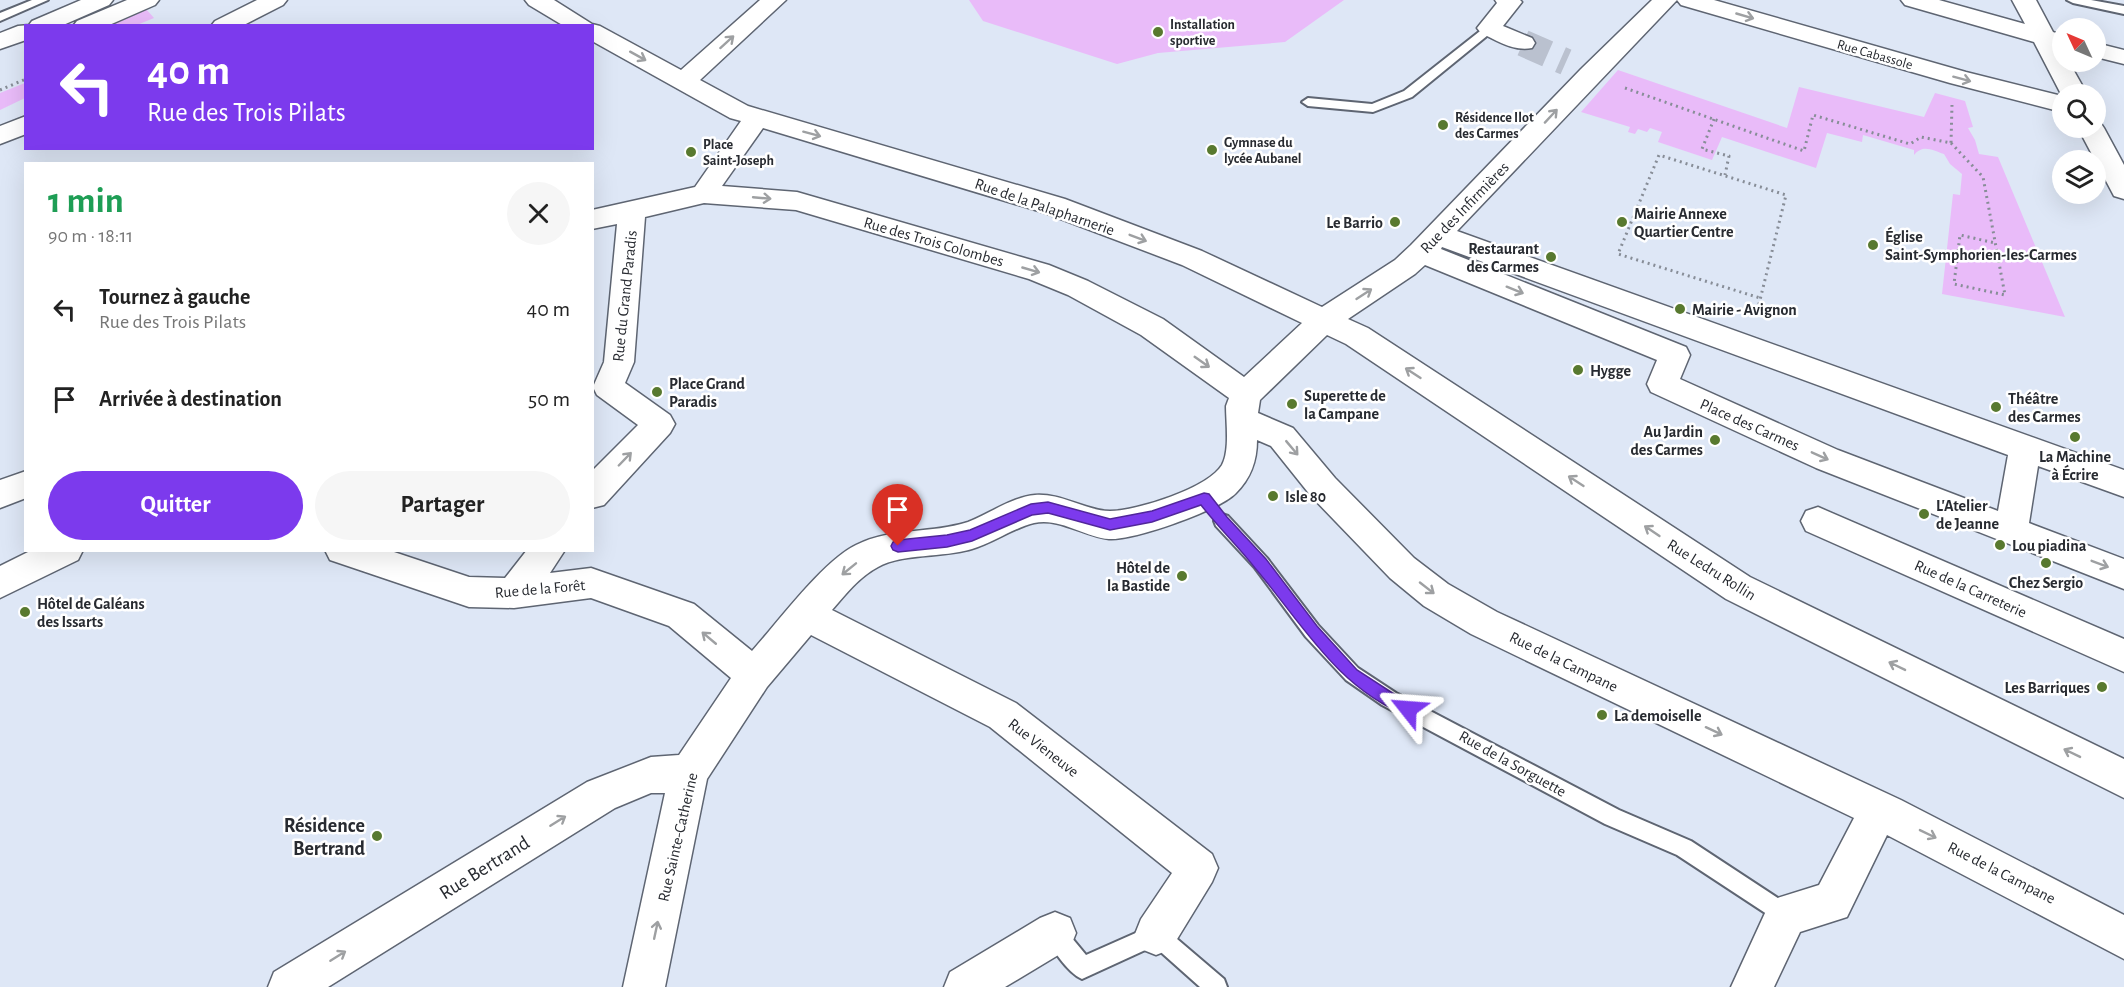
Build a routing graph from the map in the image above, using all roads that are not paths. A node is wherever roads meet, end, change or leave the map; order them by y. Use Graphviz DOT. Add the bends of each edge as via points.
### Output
graph roads {
  1 [pos="42,0"];
  2 [pos="101,0"];
  3 [pos="147,0"];
  4 [pos="275,0"];
  5 [pos="537,0"];
  6 [pos="774,0"];
  7 [pos="1507,0"];
  8 [pos="1665,0"];
  9 [pos="1689,0"];
  10 [pos="1913,0"];
  11 [pos="2024,0"];
  12 [pos="2073,0"];
  13 [pos="2124,10"];
  14 [pos="0,17"];
  15 [pos="45,24"];
  16 [pos="90,24"];
  17 [pos="228,24"];
  18 [pos="579,24"];
  19 [pos="1489,28"];
  20 [pos="594,32"];
  21 [pos="24,33"];
  22 [pos="2052,38"];
  23 [pos="2052,39"];
  24 [pos="0,42"];
  25 [pos="1523,44"];
  26 [pos="24,51"];
  27 [pos="2106,52"];
  28 [pos="2124,57"];
  29 [pos="0,60"];
  30 [pos="1566,62"];
  31 [pos="1590,74"];
  32 [pos="684,81"];
  33 [pos="2052,101"];
  34 [pos="1308,102"];
  35 [pos="756,119"];
  36 [pos="24,125"];
  37 [pos="2106,135"];
  38 [pos="0,136"];
  39 [pos="2097,138"];
  40 [pos="2124,140"];
  41 [pos="2124,189"];
  42 [pos="704,194"];
  43 [pos="632,213"];
  44 [pos="594,220"];
  45 [pos="1430,244"];
  46 [pos="1323,321"];
  47 [pos="1244,407"];
  48 [pos="2025,448"];
  49 [pos="2124,484"];
  50 [pos="24,485"];
  51 [pos="594,493"];
  52 [pos="0,494"];
  53 [pos="1213,510"];
  54 [pos="1818,521"];
  55 [pos="2011,530"];
  56 [pos="62,552"];
  57 [pos="348,552"];
  58 [pos="546,552"];
  59 [pos="2124,574"];
  60 [pos="0,583"];
  61 [pos="514,593"];
  62 [pos="805,614"];
  63 [pos="2124,656"];
  64 [pos="754,675"];
  65 [pos="689,773"];
  66 [pos="2124,778"];
  67 [pos="1880,810"];
  68 [pos="1786,915"];
  69 [pos="1055,933"];
  70 [pos="1156,934"];
  71 [pos="2124,938"];
  72 [pos="289,987"];
  73 [pos="644,987"];
  74 [pos="965,987"];
  75 [pos="1216,987"];
  76 [pos="1752,987"];
  1 -- 14 [label="lane"];
  2 -- 15 [label="street"];
  3 -- 16 [label="street"];
  4 -- 17 [label="street"];
  5 -- 18 [label="street"];
  32 -- 6 [label="street, one-way"];
  7 -- 19 [label="street" via="1510,2"];
  8 -- 31 [label="street, Rue des Infirmières"];
  9 -- 33 [label="street, Rue Cabassole, one-way"];
  10 -- 23 [label="street"];
  11 -- 22 [label="street"];
  12 -- 13 [label="lane"];
  19 -- 25 [label="street"];
  19 -- 34 [label="lane" via="1399,98 1373,108"];
  20 -- 32 [label="street, one-way"];
  21 -- 24 [label="street"];
  26 -- 29 [label="street"];
  27 -- 28 [label="street"];
  30 -- 31 [label="street"];
  45 -- 31 [label="street, Rue des Infirmières, one-way"];
  32 -- 35 [label="street, Rue de la Palapharnerie"];
  35 -- 42 [label="street"];
  35 -- 46 [label="street, Rue de la Palapharnerie, one-way" via="1055,207 1192,258"];
  36 -- 38 [label="street"];
  37 -- 40 [label="street"];
  39 -- 41 [label="street"];
  42 -- 43 [label="street, Rue des Trois Colombes"];
  42 -- 47 [label="street, Rue des Trois Colombes, one-way" via="797,201 1038,272 1152,327"];
  43 -- 44 [label="street, Rue des Trois Colombes"];
  51 -- 43 [label="street, Rue du Grand Paradis, one-way" via="659,424 608,387 619,362"];
  46 -- 45 [label="street, Rue des Infirmières, one-way" via="1405,267"];
  45 -- 48 [label="street"];
  45 -- 55 [label="street, Place des Carmes, one-way" via="1675,355 1662,384 1827,459"];
  46 -- 47 [label="street, Rue des Infirmières"];
  66 -- 46 [label="street, Rue Ledru Rollin, one-way" via="1738,588 1357,336"];
  47 -- 53 [label="street, Rue Sainte-Catherine" via="1241,456"];
  47 -- 67 [label="street, Rue de la Campane, one-way" via="1282,437 1323,487 1394,560 1436,595 1484,622"];
  48 -- 49 [label="street"];
  48 -- 55 [label="street"];
  50 -- 52 [label="street"];
  53 -- 62 [label="street, Rue Sainte-Catherine, one-way" via="1110,525 1048,508 1031,509 972,535 898,546 868,555 845,571"];
  53 -- 68 [label="lane, Rue de la Sorguette" via="1352,674 1389,699 1611,817 1684,848"];
  54 -- 63 [label="street, Rue de la Carreterie"];
  55 -- 59 [label="street, Place des Carmes, one-way"];
  56 -- 60 [label="street"];
  57 -- 61 [label="street, Rue de la Forêt" via="469,592"];
  58 -- 61 [label="street"];
  64 -- 61 [label="street, Rue de la Forêt, one-way" via="681,615 591,583"];
  62 -- 64 [label="street, Rue Sainte-Catherine"];
  62 -- 70 [label="street, Rue Vieneuve" via="1003,715 1198,868"];
  64 -- 65 [label="street, Rue Sainte-Catherine"];
  72 -- 65 [label="street, Rue Bertrand, one-way" via="601,795 651,775"];
  73 -- 65 [label="street, Rue Sainte-Catherine, one-way"];
  67 -- 68 [label="street" via="1832,902"];
  67 -- 71 [label="street, Rue de la Campane, one-way"];
  68 -- 76 [label="street"];
  69 -- 70 [label="lane" via="1082,968"];
  69 -- 74 [label="street"];
  70 -- 75 [label="lane"];
}
